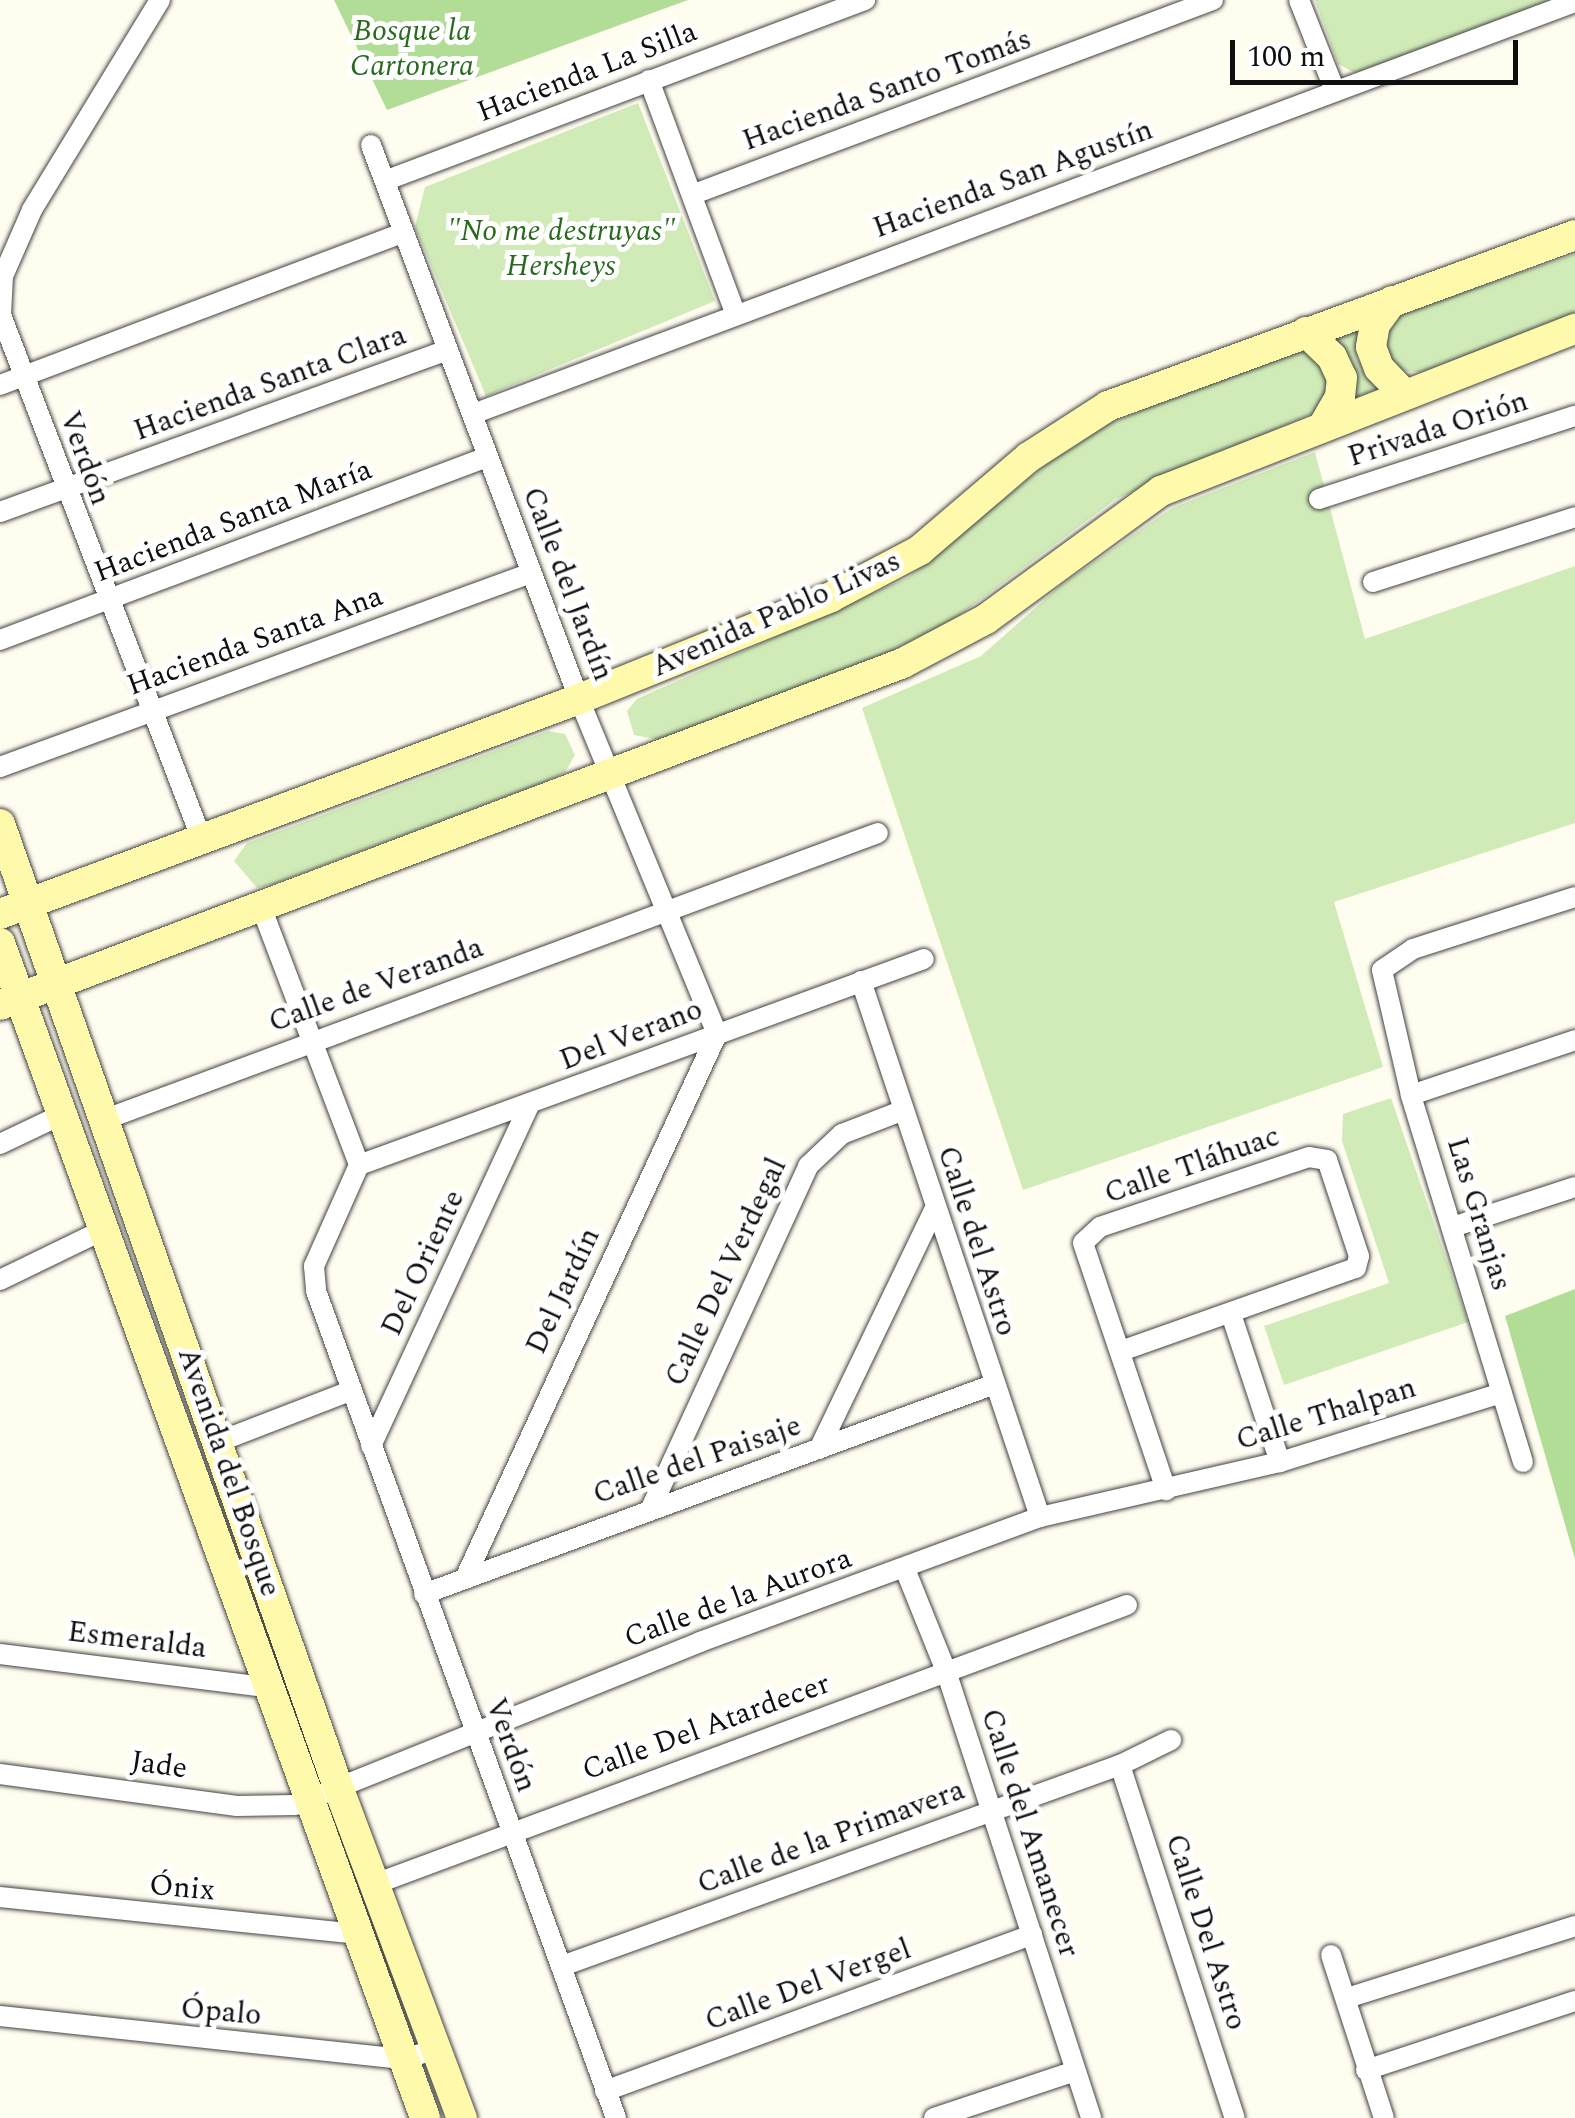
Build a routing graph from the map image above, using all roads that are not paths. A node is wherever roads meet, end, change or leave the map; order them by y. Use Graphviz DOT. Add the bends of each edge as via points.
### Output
graph roads {
  1 [pos="160,0"];
  2 [pos="865,0"];
  3 [pos="1214,0"];
  4 [pos="1300,0"];
  5 [pos="1575,2"];
  6 [pos="649,80"];
  7 [pos="1335,91"];
  8 [pos="372,145"];
  9 [pos="387,180"];
  10 [pos="694,194"];
  11 [pos="402,233"];
  12 [pos="1575,236"];
  13 [pos="1392,302"];
  14 [pos="735,314"];
  15 [pos="1575,329"];
  16 [pos="1306,332"];
  17 [pos="448,350"];
  18 [pos="24,376"];
  19 [pos="0,384"];
  20 [pos="1403,393"];
  21 [pos="473,414"];
  22 [pos="1575,416"];
  23 [pos="1325,422"];
  24 [pos="488,457"];
  25 [pos="63,489"];
  26 [pos="1319,499"];
  27 [pos="0,512"];
  28 [pos="1575,517"];
  29 [pos="531,574"];
  30 [pos="1373,582"];
  31 [pos="108,600"];
  32 [pos="0,640"];
  33 [pos="578,699"];
  34 [pos="150,711"];
  35 [pos="0,767"];
  36 [pos="610,774"];
  37 [pos="0,824"];
  38 [pos="878,833"];
  39 [pos="202,840"];
  40 [pos="1575,896"];
  41 [pos="29,903"];
  42 [pos="260,904"];
  43 [pos="668,911"];
  44 [pos="0,914"];
  45 [pos="0,943"];
  46 [pos="924,959"];
  47 [pos="58,982"];
  48 [pos="861,982"];
  49 [pos="10,1001"];
  50 [pos="717,1034"];
  51 [pos="311,1040"];
  52 [pos="1575,1040"];
  53 [pos="1411,1095"];
  54 [pos="529,1106"];
  55 [pos="904,1110"];
  56 [pos="61,1115"];
  57 [pos="106,1119"];
  58 [pos="0,1144"];
  59 [pos="359,1165"];
  60 [pos="1575,1187"];
  61 [pos="934,1210"];
  62 [pos="1453,1227"];
  63 [pos="103,1230"];
  64 [pos="0,1280"];
  65 [pos="1231,1314"];
  66 [pos="1121,1351"];
  67 [pos="992,1385"];
  68 [pos="350,1391"];
  69 [pos="1502,1392"];
  70 [pos="218,1442"];
  71 [pos="370,1446"];
  72 [pos="819,1449"];
  73 [pos="1280,1462"];
  74 [pos="1523,1462"];
  75 [pos="1166,1490"];
  76 [pos="651,1508"];
  77 [pos="1040,1517"];
  78 [pos="906,1569"];
  79 [pos="467,1574"];
  80 [pos="424,1594"];
  81 [pos="1127,1606"];
  82 [pos="0,1654"];
  83 [pos="946,1671"];
  84 [pos="266,1686"];
  85 [pos="475,1731"];
  86 [pos="1170,1740"];
  87 [pos="1120,1766"];
  88 [pos="0,1774"];
  89 [pos="337,1784"];
  90 [pos="309,1800"];
  91 [pos="991,1812"];
  92 [pos="510,1831"];
  93 [pos="375,1884"];
  94 [pos="0,1896"];
  95 [pos="1575,1926"];
  96 [pos="359,1934"];
  97 [pos="1032,1935"];
  98 [pos="1331,1954"];
  99 [pos="562,1966"];
  100 [pos="1346,1998"];
  101 [pos="1575,2001"];
  102 [pos="0,2016"];
  103 [pos="435,2049"];
  104 [pos="405,2059"];
  105 [pos="1366,2070"];
  106 [pos="1075,2071"];
  107 [pos="605,2091"];
  108 [pos="943,2116"];
  109 [pos="425,2118"];
  110 [pos="462,2118"];
  111 [pos="616,2118"];
  112 [pos="1091,2118"];
  113 [pos="1235,2118"];
  114 [pos="1384,2118"];
  1 -- 18 [label="street, Verdón" via="10,254 1,315"];
  2 -- 6 [label="street, Hacienda La Silla"];
  3 -- 10 [label="street, Hacienda Santo Tomás"];
  4 -- 7 [label="street"];
  5 -- 7 [label="street, Hacienda San Agustín"];
  6 -- 9 [label="street, Hacienda La Silla"];
  6 -- 10 [label="street"];
  7 -- 14 [label="street, Hacienda San Agustín"];
  8 -- 9 [label="street, Calle del Jardín"];
  9 -- 11 [label="street, Calle del Jardín"];
  10 -- 14 [label="street"];
  11 -- 17 [label="street, Calle del Jardín"];
  11 -- 18 [label="street"];
  12 -- 13 [label="main road, Avenida Pablo Livas"];
  13 -- 16 [label="main road, Avenida Pablo Livas"];
  13 -- 20 [label="main road" via="1374,324 1370,347 1378,368"];
  14 -- 21 [label="street, Hacienda San Agustín"];
  15 -- 20 [label="main road"];
  16 -- 23 [label="main road" via="1342,378"];
  16 -- 33 [label="main road, Avenida Pablo Livas" via="1096,413 1029,457 920,550 865,581"];
  17 -- 21 [label="street, Calle del Jardín"];
  17 -- 25 [label="street, Hacienda Santa Clara"];
  18 -- 19 [label="street"];
  18 -- 25 [label="street, Verdón"];
  20 -- 23 [label="main road"];
  21 -- 24 [label="street, Calle del Jardín"];
  22 -- 26 [label="street, Privada Orión"];
  23 -- 36 [label="main road" via="1162,491 938,647"];
  24 -- 29 [label="street, Calle del Jardín"];
  24 -- 31 [label="street, Hacienda Santa María"];
  25 -- 27 [label="street, Hacienda Santa Clara"];
  25 -- 31 [label="street, Verdón"];
  28 -- 30 [label="street"];
  29 -- 33 [label="street, Calle del Jardín"];
  29 -- 34 [label="street, Hacienda Santa Ana"];
  31 -- 32 [label="street, Hacienda Santa María"];
  31 -- 34 [label="street, Verdón"];
  33 -- 36 [label="street, Calle del Jardín"];
  33 -- 39 [label="main road, Avenida Pablo Livas"];
  34 -- 35 [label="street, Hacienda Santa Ana"];
  34 -- 39 [label="street, Verdón"];
  36 -- 42 [label="main road"];
  36 -- 43 [label="street, Calle del Jardín"];
  37 -- 41 [label="main road, Avenida del Bosque"];
  38 -- 43 [label="street, Calle de Veranda"];
  39 -- 41 [label="main road, Avenida Pablo Livas"];
  40 -- 53 [label="street, Las Granjas" via="1390,960 1381,984"];
  41 -- 44 [label="main road, Avenida Pablo Livas"];
  41 -- 47 [label="main road, Avenida del Bosque"];
  42 -- 47 [label="main road"];
  42 -- 51 [label="street"];
  43 -- 50 [label="street, Calle del Jardín"];
  43 -- 51 [label="street, Calle de Veranda"];
  45 -- 49 [label="main road, Avenida del Bosque"];
  46 -- 48 [label="street, Del Verano"];
  47 -- 49 [label="main road"];
  47 -- 57 [label="main road, Avenida del Bosque"];
  48 -- 50 [label="street, Del Verano"];
  48 -- 55 [label="street, Calle del Astro"];
  49 -- 56 [label="main road, Avenida del Bosque"];
  50 -- 54 [label="street, Del Verano"];
  50 -- 79 [label="street, Del Jardín"];
  51 -- 57 [label="street, Calle de Veranda"];
  51 -- 59 [label="street"];
  52 -- 53 [label="street"];
  53 -- 62 [label="street, Las Granjas"];
  54 -- 59 [label="street, Del Verano"];
  54 -- 71 [label="street, Del Oriente"];
  55 -- 61 [label="street, Calle del Astro"];
  55 -- 76 [label="street, Calle Del Verdegal" via="842,1134 808,1166"];
  56 -- 58 [label="street"];
  56 -- 63 [label="main road, Avenida del Bosque"];
  57 -- 70 [label="main road, Avenida del Bosque"];
  59 -- 68 [label="street, Verdón" via="312,1279"];
  60 -- 62 [label="street"];
  61 -- 67 [label="street, Calle del Astro"];
  61 -- 72 [label="street"];
  62 -- 69 [label="street, Las Granjas"];
  63 -- 64 [label="street"];
  63 -- 84 [label="main road, Avenida del Bosque"];
  65 -- 66 [label="street"];
  65 -- 66 [label="street, Calle Tláhuac" via="1348,1272 1359,1256 1332,1168 1320,1156 1089,1234 1084,1255"];
  65 -- 73 [label="street"];
  66 -- 75 [label="street"];
  67 -- 72 [label="street, Calle del Paisaje"];
  67 -- 77 [label="street, Calle del Astro"];
  68 -- 70 [label="street"];
  68 -- 71 [label="street, Verdón"];
  69 -- 73 [label="street, Calle Thalpan"];
  69 -- 74 [label="street, Las Granjas"];
  70 -- 89 [label="main road, Avenida del Bosque"];
  71 -- 80 [label="street, Verdón"];
  72 -- 76 [label="street, Calle del Paisaje"];
  73 -- 75 [label="street, Calle Thalpan"];
  75 -- 77 [label="street, Calle de la Aurora"];
  76 -- 79 [label="street, Calle del Paisaje"];
  77 -- 78 [label="street, Calle de la Aurora"];
  78 -- 83 [label="street, Calle del Amanecer"];
  78 -- 85 [label="street, Calle de la Aurora"];
  79 -- 80 [label="street, Calle del Paisaje"];
  80 -- 85 [label="street, Verdón"];
  81 -- 83 [label="street, Calle Del Atardecer"];
  82 -- 84 [label="street, Esmeralda"];
  83 -- 91 [label="street, Calle del Amanecer"];
  83 -- 92 [label="street, Calle Del Atardecer"];
  84 -- 90 [label="main road, Avenida del Bosque"];
  85 -- 89 [label="street, Calle de la Aurora"];
  85 -- 92 [label="street, Verdón"];
  86 -- 87 [label="street, Calle de la Primavera"];
  87 -- 91 [label="street, Calle de la Primavera"];
  87 -- 113 [label="street, Calle Del Astro"];
  88 -- 90 [label="street, Jade" via="236,1806"];
  89 -- 90 [label="street, Calle de la Aurora"];
  89 -- 93 [label="main road, Avenida del Bosque"];
  90 -- 96 [label="main road, Avenida del Bosque"];
  91 -- 97 [label="street, Calle del Amanecer"];
  91 -- 99 [label="street, Calle de la Primavera"];
  92 -- 93 [label="street, Calle Del Atardecer"];
  92 -- 99 [label="street, Verdón"];
  93 -- 103 [label="main road, Avenida del Bosque"];
  94 -- 96 [label="street, Ónix"];
  95 -- 100 [label="street"];
  96 -- 104 [label="main road, Avenida del Bosque"];
  97 -- 106 [label="street, Calle del Amanecer"];
  97 -- 107 [label="street, Calle Del Vergel"];
  98 -- 100 [label="street"];
  99 -- 107 [label="street, Verdón"];
  100 -- 105 [label="street"];
  101 -- 105 [label="street"];
  102 -- 104 [label="street, Ópalo"];
  103 -- 104 [label="street, Ópalo"];
  103 -- 110 [label="main road, Avenida del Bosque"];
  104 -- 109 [label="main road, Avenida del Bosque"];
  105 -- 114 [label="street"];
  106 -- 108 [label="street"];
  106 -- 112 [label="street, Calle del Amanecer"];
  107 -- 111 [label="street, Verdón"];
}
